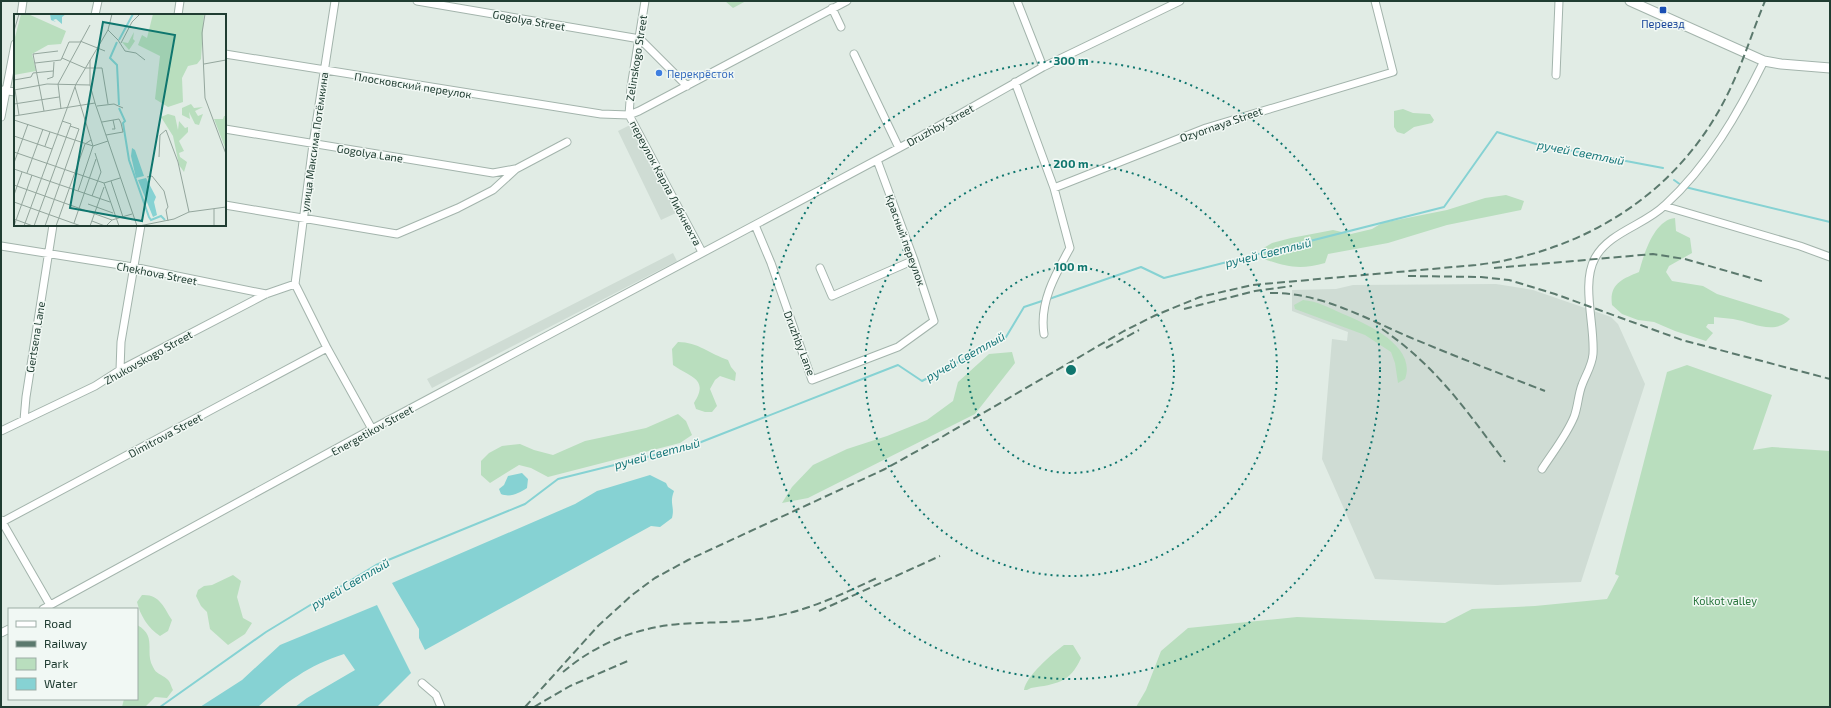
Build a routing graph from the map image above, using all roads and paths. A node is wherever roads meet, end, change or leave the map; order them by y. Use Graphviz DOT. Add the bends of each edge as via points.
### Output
graph roads {
  1 [pos="23,1"];
  2 [pos="98,1"];
  3 [pos="180,1"];
  4 [pos="335,1"];
  5 [pos="418,1"];
  6 [pos="645,1"];
  7 [pos="847,1"];
  8 [pos="1017,1"];
  9 [pos="1180,1"];
  10 [pos="1375,1"];
  11 [pos="1559,1"];
  12 [pos="1630,1"];
  13 [pos="832,8"];
  14 [pos="21,14"];
  15 [pos="95,14"];
  16 [pos="178,14"];
  17 [pos="841,27"];
  18 [pos="640,39"];
  19 [pos="14,48"];
  20 [pos="226,54"];
  21 [pos="854,54"];
  22 [pos="1764,61"];
  23 [pos="1044,67"];
  24 [pos="1830,68"];
  25 [pos="324,70"];
  26 [pos="1556,75"];
  27 [pos="1016,82"];
  28 [pos="687,86"];
  29 [pos="3,90"];
  30 [pos="14,92"];
  31 [pos="629,115"];
  32 [pos="1,117"];
  33 [pos="226,129"];
  34 [pos="567,142"];
  35 [pos="313,144"];
  36 [pos="899,148"];
  37 [pos="877,160"];
  38 [pos="516,169"];
  39 [pos="1054,188"];
  40 [pos="226,205"];
  41 [pos="1664,206"];
  42 [pos="303,218"];
  43 [pos="755,225"];
  44 [pos="53,226"];
  45 [pos="141,226"];
  46 [pos="1,246"];
  47 [pos="702,252"];
  48 [pos="48,254"];
  49 [pos="1830,257"];
  50 [pos="914,260"];
  51 [pos="133,267"];
  52 [pos="820,268"];
  53 [pos="295,284"];
  54 [pos="266,294"];
  55 [pos="934,321"];
  56 [pos="1044,334"];
  57 [pos="327,348"];
  58 [pos="120,370"];
  59 [pos="24,420"];
  60 [pos="372,429"];
  61 [pos="1,431"];
  62 [pos="1542,469"];
  63 [pos="2,521"];
  64 [pos="50,605"];
  65 [pos="45,608"];
  66 [pos="422,683"];
  67 [pos="440,707"];
  1 -- 14 [label="street"];
  2 -- 15 [label="street"];
  3 -- 16 [label="street"];
  4 -- 25 [label="street, улица Максима Потёмкина"];
  5 -- 18 [label="street, Gogolya Street"];
  6 -- 18 [label="street, Zelinskogo Street"];
  7 -- 13 [label="street"];
  8 -- 23 [label="street"];
  9 -- 23 [label="street, Druzhby Street"];
  10 -- 39 [label="street, Ozyornaya Street" via="1393,72 1206,128"];
  11 -- 26 [label="street"];
  12 -- 22 [label="street"];
  13 -- 17 [label="street"];
  13 -- 28 [label="street"];
  18 -- 28 [label="street"];
  18 -- 31 [label="street, Zelinskogo Street" via="628,102"];
  19 -- 29 [label="street"];
  20 -- 25 [label="street, Плосковский переулок"];
  21 -- 36 [label="street"];
  22 -- 24 [label="street"];
  22 -- 41 [label="street" via="1734,118 1689,179"];
  23 -- 27 [label="street, Druzhby Street"];
  25 -- 31 [label="street, Плосковский переулок" via="601,114"];
  25 -- 35 [label="street, улица Максима Потёмкина"];
  27 -- 36 [label="street, Druzhby Street"];
  27 -- 39 [label="street"];
  28 -- 31 [label="street"];
  29 -- 30 [label="street"];
  29 -- 32 [label="street"];
  31 -- 47 [label="street, переулок Карла Либкнехта"];
  33 -- 35 [label="street, Gogolya Lane"];
  34 -- 38 [label="street"];
  35 -- 38 [label="street, Gogolya Lane" via="494,173"];
  35 -- 42 [label="street, улица Максима Потёмкина"];
  36 -- 37 [label="street, Druzhby Street"];
  37 -- 43 [label="street, Druzhby Street"];
  37 -- 50 [label="street, Красный переулок"];
  38 -- 42 [label="street" via="493,190 396,234"];
  39 -- 56 [label="street" via="1070,248 1044,305"];
  40 -- 42 [label="street"];
  41 -- 49 [label="street"];
  41 -- 62 [label="street" via="1608,243 1594,259 1590,284 1593,342 1589,370 1568,430"];
  42 -- 53 [label="street, улица Максима Потёмкина"];
  43 -- 47 [label="street, Druzhby Street"];
  43 -- 55 [label="street, Druzhby Lane" via="812,380 898,348"];
  44 -- 48 [label="street"];
  45 -- 51 [label="street"];
  46 -- 48 [label="street, Chekhova Street"];
  47 -- 60 [label="street, Energetikov Street"];
  48 -- 51 [label="street, Chekhova Street"];
  48 -- 59 [label="street, Gertsena Lane"];
  50 -- 52 [label="street" via="832,296"];
  50 -- 55 [label="street, Красный переулок"];
  51 -- 54 [label="street, Chekhova Street"];
  51 -- 58 [label="street" via="121,342"];
  53 -- 54 [label="street, Zhukovskogo Street"];
  53 -- 57 [label="street"];
  54 -- 58 [label="street, Zhukovskogo Street"];
  57 -- 60 [label="street"];
  57 -- 63 [label="street, Dimitrova Street"];
  58 -- 59 [label="street, Zhukovskogo Street" via="95,386"];
  59 -- 61 [label="street, Zhukovskogo Street"];
  60 -- 64 [label="street, Energetikov Street"];
  63 -- 64 [label="street"];
  64 -- 65 [label="street, Energetikov Street"];
  66 -- 67 [label="street" via="436,695"];
}
